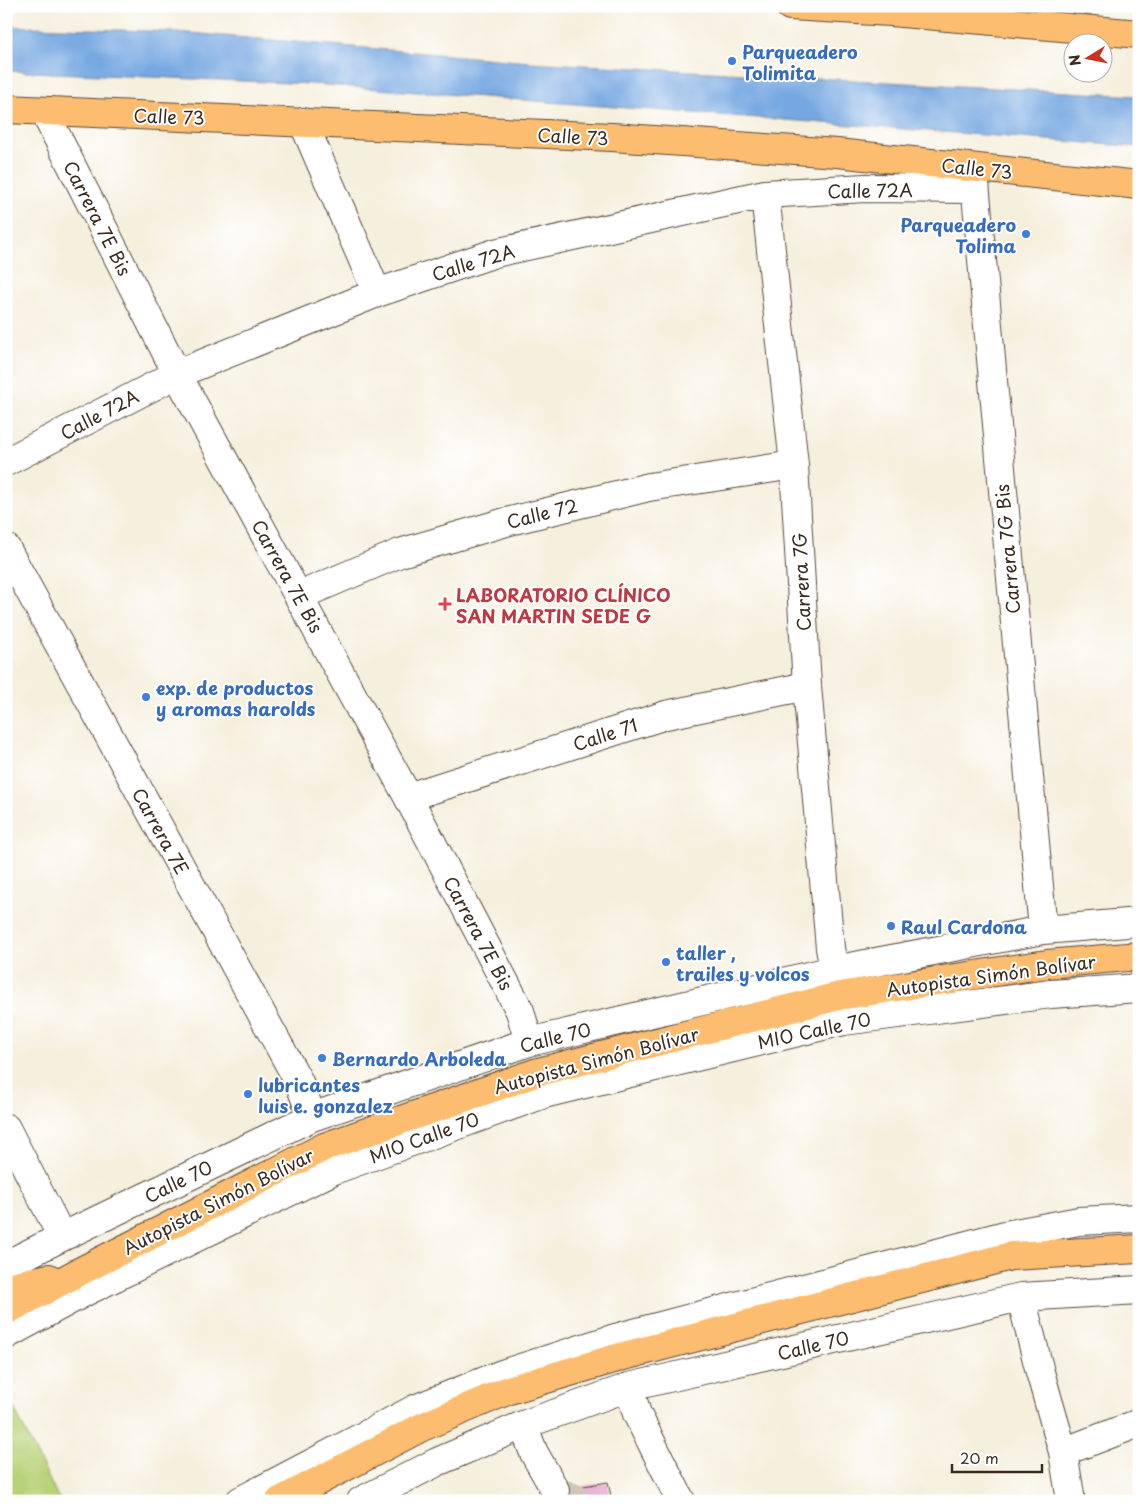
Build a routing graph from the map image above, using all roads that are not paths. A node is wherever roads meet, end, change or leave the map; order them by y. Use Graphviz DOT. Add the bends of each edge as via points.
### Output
graph roads {
  1 [pos="790,6"];
  2 [pos="891,9"];
  3 [pos="1139,34"];
  4 [pos="6,109"];
  5 [pos="44,111"];
  6 [pos="303,122"];
  7 [pos="974,178"];
  8 [pos="1139,185"];
  9 [pos="765,194"];
  10 [pos="378,293"];
  11 [pos="177,374"];
  12 [pos="6,462"];
  13 [pos="794,465"];
  14 [pos="6,548"];
  15 [pos="299,596"];
  16 [pos="806,686"];
  17 [pos="408,797"];
  18 [pos="1139,922"];
  19 [pos="1043,930"];
  20 [pos="1139,956"];
  21 [pos="834,970"];
  22 [pos="1139,988"];
  23 [pos="529,1042"];
  24 [pos="312,1117"];
  25 [pos="6,1128"];
  26 [pos="1139,1218"];
  27 [pos="62,1237"];
  28 [pos="1139,1249"];
  29 [pos="6,1265"];
  30 [pos="77,1273"];
  31 [pos="6,1287"];
  32 [pos="1139,1290"];
  33 [pos="1021,1297"];
  34 [pos="6,1311"];
  35 [pos="6,1335"];
  36 [pos="629,1387"];
  37 [pos="1139,1423"];
  38 [pos="523,1426"];
  39 [pos="1063,1452"];
  40 [pos="555,1490"];
  41 [pos="675,1498"];
  42 [pos="240,1501"];
  43 [pos="280,1501"];
  44 [pos="361,1501"];
  45 [pos="1071,1501"];
  1 -- 2 [label="main road"];
  2 -- 3 [label="main road"];
  4 -- 5 [label="main road, Calle 73"];
  5 -- 6 [label="main road, Calle 73"];
  5 -- 11 [label="street, Carrera 7E Bis"];
  6 -- 7 [label="main road, Calle 73" via="837,153"];
  6 -- 10 [label="street"];
  7 -- 8 [label="main road, Calle 73"];
  7 -- 9 [label="street, Calle 72A"];
  7 -- 19 [label="street, Carrera 7G Bis"];
  9 -- 10 [label="street, Calle 72A" via="495,253"];
  9 -- 13 [label="street, Carrera 7G"];
  10 -- 11 [label="street, Calle 72A"];
  11 -- 12 [label="street, Calle 72A"];
  11 -- 15 [label="street, Carrera 7E Bis"];
  13 -- 15 [label="street, Calle 72" via="649,487 506,522 400,553"];
  13 -- 16 [label="street, Carrera 7G"];
  14 -- 24 [label="street, Carrera 7E" via="299,1082"];
  15 -- 17 [label="street, Carrera 7E Bis"];
  16 -- 17 [label="street, Calle 71" via="666,715"];
  16 -- 21 [label="street, Carrera 7G"];
  17 -- 23 [label="street, Carrera 7E Bis" via="520,1011"];
  18 -- 19 [label="street, Calle 70"];
  19 -- 21 [label="street, Calle 70"];
  20 -- 30 [label="main road, Autopista Simón Bolívar" via="1047,964 839,996 538,1072 324,1147"];
  21 -- 23 [label="street, Calle 70"];
  22 -- 35 [label="street, MIO Calle 70" via="1051,994 844,1021 544,1094 334,1170 85,1292"];
  23 -- 24 [label="street, Calle 70"];
  24 -- 27 [label="street, Calle 70"];
  25 -- 27 [label="street"];
  26 -- 42 [label="street" via="1078,1222 1005,1235 605,1341 502,1374 415,1409"];
  27 -- 29 [label="street, Calle 70"];
  28 -- 43 [label="main road" via="1010,1256 620,1356 509,1390 431,1423"];
  30 -- 31 [label="main road"];
  30 -- 34 [label="main road, Autopista Simón Bolívar"];
  32 -- 33 [label="street, Calle 70"];
  33 -- 36 [label="street, Calle 70"];
  33 -- 39 [label="street"];
  36 -- 38 [label="street, Calle 70"];
  36 -- 41 [label="street" via="637,1414"];
  37 -- 39 [label="street"];
  38 -- 40 [label="street"];
  38 -- 44 [label="street, Calle 70" via="437,1462"];
  39 -- 45 [label="street"];
}
